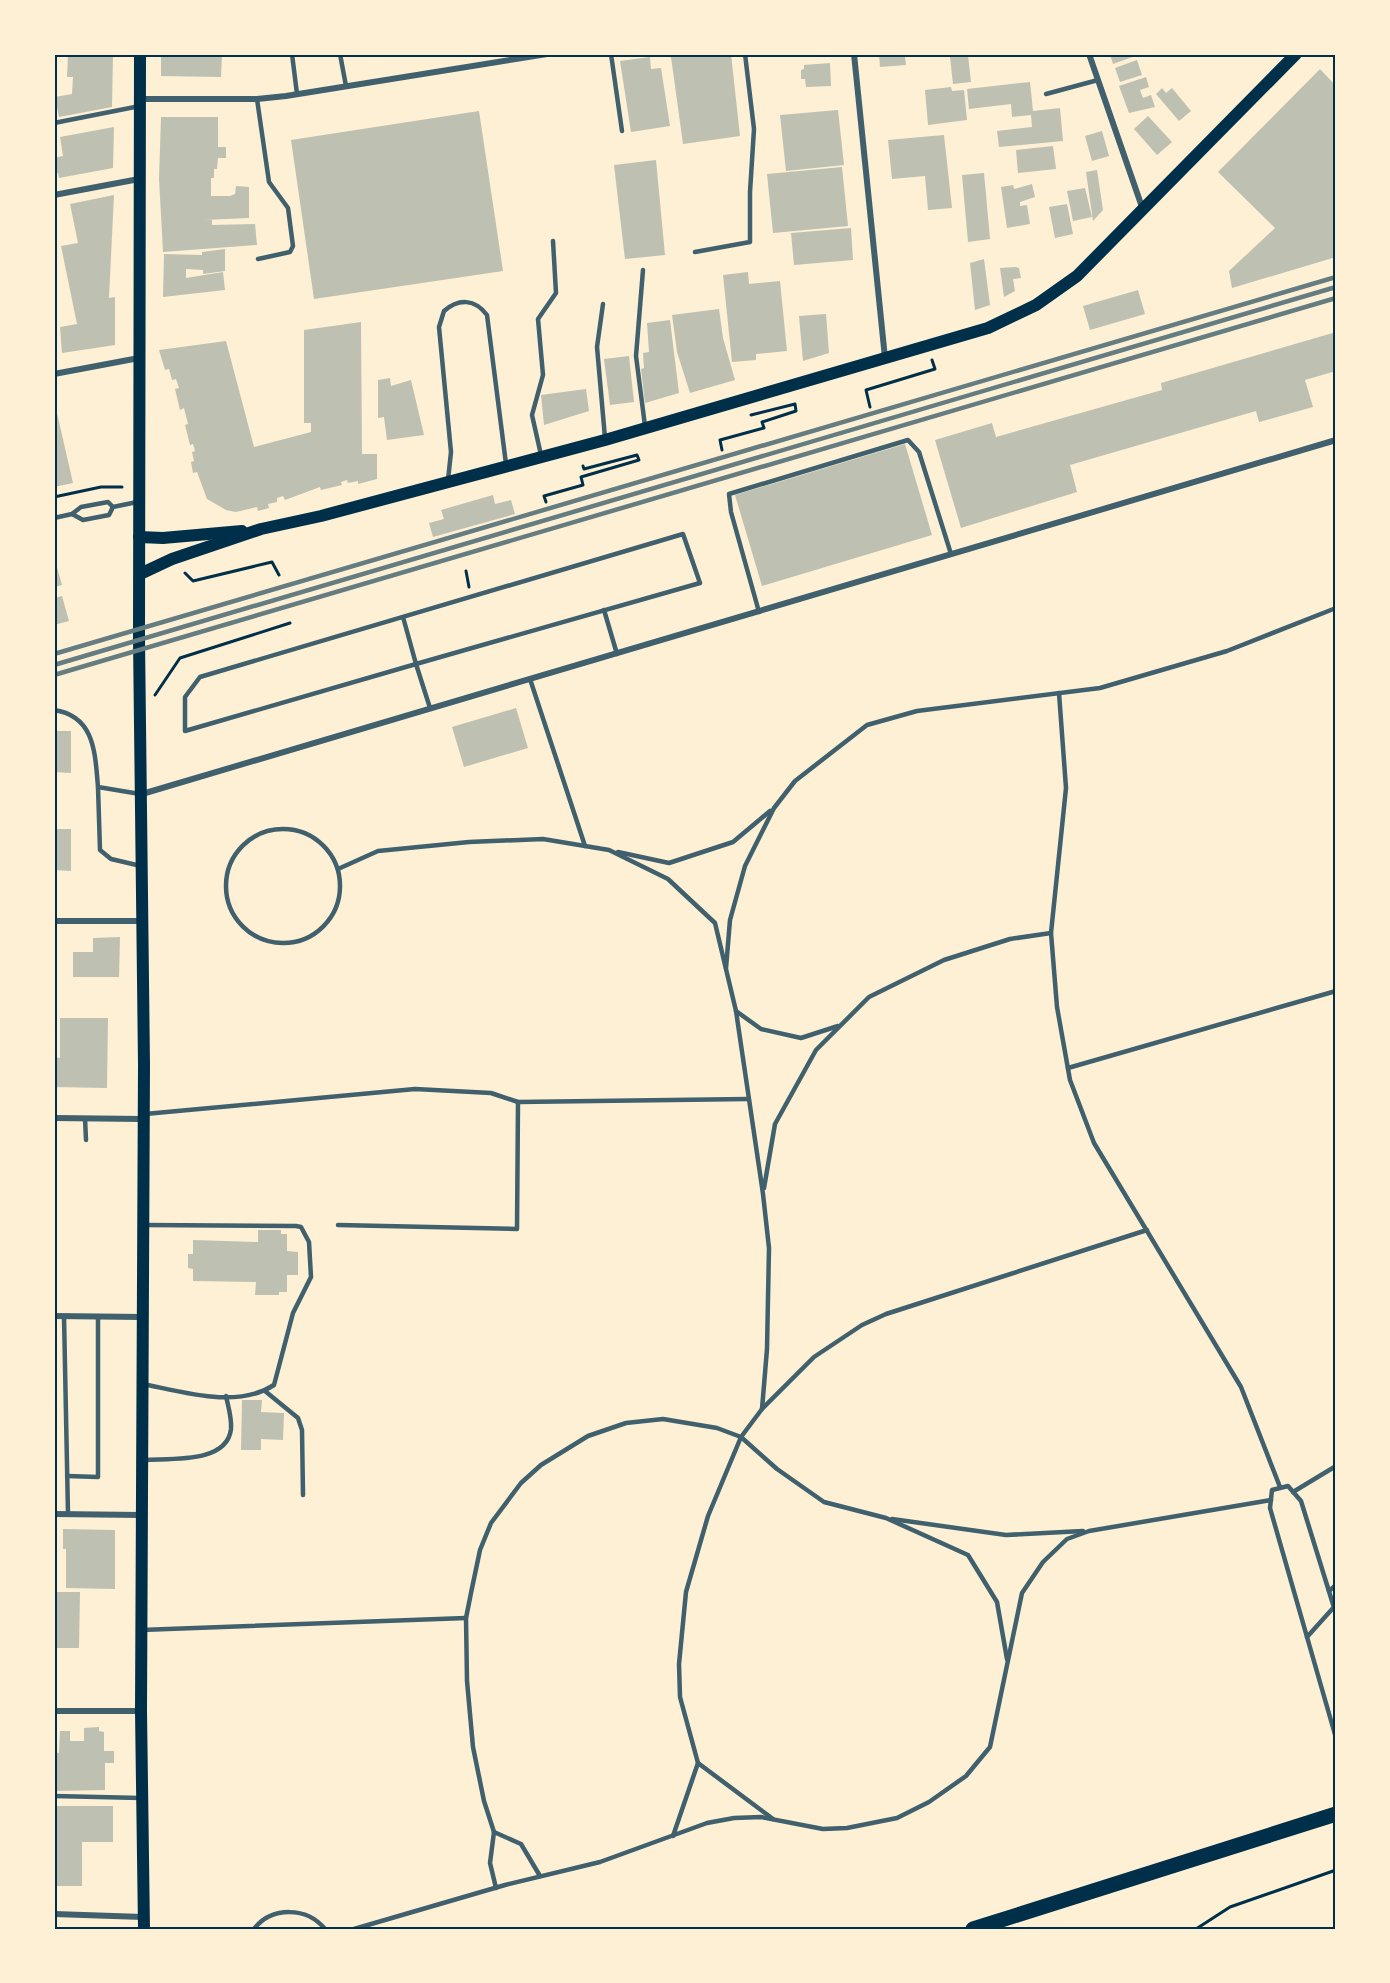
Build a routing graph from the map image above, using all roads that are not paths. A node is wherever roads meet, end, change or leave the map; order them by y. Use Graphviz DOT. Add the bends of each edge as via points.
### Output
graph roads {
  1 [pos="140,54"];
  2 [pos="292,54"];
  3 [pos="340,54"];
  4 [pos="547,54"];
  5 [pos="611,54"];
  6 [pos="745,54"];
  7 [pos="854,54"];
  8 [pos="1089,54"];
  9 [pos="1296,54"];
  10 [pos="1098,80"];
  11 [pos="346,86"];
  12 [pos="297,94"];
  13 [pos="1046,94"];
  14 [pos="257,99"];
  15 [pos="140,102"];
  16 [pos="54,123"];
  17 [pos="622,131"];
  18 [pos="139,179"];
  19 [pos="54,195"];
  20 [pos="1143,210"];
  21 [pos="553,241"];
  22 [pos="695,252"];
  23 [pos="258,259"];
  24 [pos="643,270"];
  25 [pos="603,304"];
  26 [pos="141,358"];
  27 [pos="885,359"];
  28 [pos="54,374"];
  29 [pos="645,429"];
  30 [pos="605,440"];
  31 [pos="1336,440"];
  32 [pos="542,457"];
  33 [pos="506,467"];
  34 [pos="447,482"];
  35 [pos="140,501"];
  36 [pos="113,507"];
  37 [pos="72,514"];
  38 [pos="54,518"];
  39 [pos="261,529"];
  40 [pos="139,537"];
  41 [pos="951,554"];
  42 [pos="140,574"];
  43 [pos="1336,608"];
  44 [pos="604,610"];
  45 [pos="759,612"];
  46 [pos="403,617"];
  47 [pos="617,654"];
  48 [pos="416,664"];
  49 [pos="530,679"];
  50 [pos="1059,693"];
  51 [pos="430,708"];
  52 [pos="54,710"];
  53 [pos="98,786"];
  54 [pos="141,794"];
  55 [pos="774,808"];
  56 [pos="585,846"];
  57 [pos="609,850"];
  58 [pos="142,866"];
  59 [pos="338,869"];
  60 [pos="54,921"];
  61 [pos="144,921"];
  62 [pos="1051,933"];
  63 [pos="726,974"];
  64 [pos="1336,991"];
  65 [pos="736,1011"];
  66 [pos="842,1025"];
  67 [pos="1068,1068"];
  68 [pos="748,1099"];
  69 [pos="518,1102"];
  70 [pos="142,1116"];
  71 [pos="54,1118"];
  72 [pos="86,1118"];
  73 [pos="86,1140"];
  74 [pos="763,1194"];
  75 [pos="142,1225"];
  76 [pos="338,1225"];
  77 [pos="1147,1230"];
  78 [pos="54,1316"];
  79 [pos="64,1316"];
  80 [pos="98,1316"];
  81 [pos="142,1317"];
  82 [pos="142,1383"];
  83 [pos="265,1391"];
  84 [pos="226,1396"];
  85 [pos="762,1409"];
  86 [pos="741,1437"];
  87 [pos="141,1460"];
  88 [pos="1336,1466"];
  89 [pos="67,1476"];
  90 [pos="1280,1488"];
  91 [pos="1293,1492"];
  92 [pos="303,1495"];
  93 [pos="1271,1500"];
  94 [pos="54,1514"];
  95 [pos="68,1514"];
  96 [pos="141,1515"];
  97 [pos="886,1518"];
  98 [pos="1089,1531"];
  99 [pos="1336,1585"];
  100 [pos="1329,1591"];
  101 [pos="1334,1607"];
  102 [pos="1336,1614"];
  103 [pos="465,1618"];
  104 [pos="141,1629"];
  105 [pos="1307,1637"];
  106 [pos="1007,1662"];
  107 [pos="54,1711"];
  108 [pos="141,1712"];
  109 [pos="54,1721"];
  110 [pos="1336,1738"];
  111 [pos="698,1763"];
  112 [pos="54,1796"];
  113 [pos="143,1798"];
  114 [pos="1336,1814"];
  115 [pos="774,1820"];
  116 [pos="494,1832"];
  117 [pos="673,1836"];
  118 [pos="540,1876"];
  119 [pos="496,1888"];
  120 [pos="54,1914"];
  121 [pos="144,1923"];
  122 [pos="254,1929"];
  123 [pos="325,1929"];
  124 [pos="354,1929"];
  125 [pos="973,1929"];
  1 -- 15 [label="main road"];
  2 -- 12 [label="lane"];
  3 -- 11 [label="lane"];
  4 -- 11 [label="street"];
  5 -- 17 [label="lane"];
  6 -- 22 [label="lane" via="754,129 750,242"];
  7 -- 27 [label="street"];
  8 -- 10 [label="street"];
  9 -- 20 [label="main road"];
  10 -- 13 [label="lane"];
  10 -- 20 [label="street"];
  11 -- 12 [label="street"];
  12 -- 14 [label="street"];
  14 -- 15 [label="street"];
  14 -- 23 [label="lane" via="269,182 288,208 293,246 284,255"];
  15 -- 16 [label="lane"];
  15 -- 18 [label="main road"];
  18 -- 19 [label="street"];
  18 -- 26 [label="main road"];
  20 -- 27 [label="main road" via="1077,276 1036,305 988,328"];
  21 -- 32 [label="lane" via="556,293 538,319 543,375 532,415"];
  24 -- 29 [label="lane" via="636,356"];
  25 -- 30 [label="lane" via="597,347"];
  26 -- 28 [label="street"];
  26 -- 35 [label="main road"];
  27 -- 29 [label="main road"];
  29 -- 30 [label="main road"];
  30 -- 32 [label="main road"];
  31 -- 41 [label="street"];
  32 -- 33 [label="main road"];
  33 -- 34 [label="main road"];
  33 -- 34 [label="lane" via="487,315 475,303 458,302 444,311 439,327 451,452"];
  34 -- 39 [label="main road"];
  35 -- 36 [label="lane"];
  35 -- 40 [label="main road"];
  36 -- 37 [label="lane" via="108,502 81,507"];
  36 -- 37 [label="lane" via="109,515 82,520"];
  37 -- 38 [label="lane"];
  39 -- 40 [label="main road"];
  39 -- 42 [label="main road"];
  40 -- 42 [label="main road"];
  41 -- 45 [label="street"];
  41 -- 45 [label="lane" via="919,452 908,440 729,494"];
  42 -- 54 [label="main road"];
  43 -- 50 [label="lane" via="1227,651 1100,688"];
  44 -- 46 [label="lane" via="700,583 683,534"];
  44 -- 47 [label="lane"];
  44 -- 48 [label="lane"];
  45 -- 47 [label="street"];
  46 -- 48 [label="lane"];
  46 -- 48 [label="lane" via="200,677 185,698 185,731"];
  47 -- 49 [label="street"];
  48 -- 51 [label="lane"];
  49 -- 51 [label="street"];
  49 -- 56 [label="lane"];
  50 -- 55 [label="lane" via="917,711 867,725 795,781"];
  50 -- 62 [label="lane" via="1066,788"];
  51 -- 54 [label="street"];
  52 -- 53 [label="lane" via="72,715 92,736"];
  53 -- 54 [label="lane"];
  53 -- 58 [label="lane" via="100,849 111,859"];
  54 -- 58 [label="main road"];
  55 -- 57 [label="lane" via="733,842 669,863"];
  55 -- 63 [label="lane" via="745,866 730,920"];
  56 -- 57 [label="lane"];
  56 -- 59 [label="lane" via="543,839 469,842 378,851"];
  57 -- 63 [label="lane" via="668,879 715,923"];
  58 -- 61 [label="main road"];
  59 -- 59 [label="lane" via="329,853 300,831 264,832 248,841 231,863 226,889 230,908 256,936 274,942 293,942 319,929 336,907"];
  60 -- 61 [label="street"];
  61 -- 70 [label="main road"];
  62 -- 66 [label="lane" via="1010,939 944,960 869,997"];
  62 -- 67 [label="lane" via="1057,1007"];
  63 -- 65 [label="lane"];
  64 -- 67 [label="lane"];
  65 -- 66 [label="lane" via="761,1029 801,1038"];
  65 -- 68 [label="lane"];
  66 -- 74 [label="lane" via="816,1050 775,1124"];
  67 -- 77 [label="lane" via="1094,1143"];
  68 -- 69 [label="lane"];
  68 -- 74 [label="lane"];
  69 -- 70 [label="lane" via="472,1091 415,1089"];
  69 -- 76 [label="lane" via="517,1229"];
  70 -- 72 [label="street"];
  70 -- 75 [label="main road"];
  71 -- 72 [label="street"];
  72 -- 73 [label="lane"];
  74 -- 85 [label="lane" via="768,1248"];
  75 -- 81 [label="main road"];
  75 -- 83 [label="lane" via="301,1227 309,1242 310,1277 293,1313 274,1385"];
  77 -- 85 [label="lane" via="886,1314 814,1357"];
  77 -- 90 [label="lane" via="1241,1387"];
  78 -- 79 [label="street"];
  79 -- 80 [label="street"];
  79 -- 89 [label="lane"];
  80 -- 81 [label="street"];
  80 -- 89 [label="lane" via="98,1477"];
  81 -- 82 [label="main road"];
  82 -- 84 [label="lane" via="192,1394"];
  82 -- 87 [label="main road"];
  83 -- 84 [label="lane"];
  83 -- 92 [label="lane" via="298,1418 302,1430"];
  84 -- 87 [label="lane" via="231,1428 227,1442 219,1450 192,1457"];
  85 -- 86 [label="lane"];
  86 -- 97 [label="lane" via="824,1502"];
  86 -- 103 [label="lane" via="682,1421 626,1423 588,1436 541,1465 521,1483 491,1523 480,1550"];
  86 -- 111 [label="lane" via="708,1516 686,1592 680,1697"];
  87 -- 96 [label="main road"];
  88 -- 91 [label="lane"];
  89 -- 95 [label="lane"];
  90 -- 91 [label="lane" via="1288,1486"];
  90 -- 93 [label="lane" via="1272,1490"];
  91 -- 100 [label="lane" via="1300,1501"];
  93 -- 98 [label="lane"];
  93 -- 105 [label="lane" via="1270,1508"];
  94 -- 95 [label="street"];
  95 -- 96 [label="street"];
  96 -- 104 [label="main road"];
  97 -- 98 [label="lane" via="1006,1535"];
  97 -- 106 [label="lane" via="968,1555 997,1602"];
  98 -- 106 [label="lane" via="1067,1539 1043,1562 1022,1593"];
  99 -- 100 [label="lane"];
  100 -- 101 [label="lane"];
  101 -- 102 [label="lane"];
  101 -- 105 [label="lane"];
  103 -- 104 [label="lane"];
  103 -- 116 [label="lane" via="473,1748"];
  104 -- 108 [label="main road"];
  105 -- 110 [label="lane"];
  106 -- 115 [label="lane" via="990,1747 966,1776 928,1802 897,1818 847,1828 823,1829"];
  107 -- 108 [label="street"];
  107 -- 109 [label="lane"];
  108 -- 113 [label="main road"];
  111 -- 115 [label="lane"];
  111 -- 117 [label="lane"];
  112 -- 113 [label="lane"];
  113 -- 121 [label="main road"];
  114 -- 125 [label="main road"];
  115 -- 117 [label="lane" via="734,1818"];
  116 -- 118 [label="lane" via="521,1844"];
  116 -- 119 [label="lane" via="490,1863"];
  117 -- 118 [label="lane" via="600,1862"];
  118 -- 119 [label="lane"];
  119 -- 124 [label="lane"];
  120 -- 121 [label="street"];
  122 -- 123 [label="lane" via="266,1918 290,1912 313,1918"];
}
